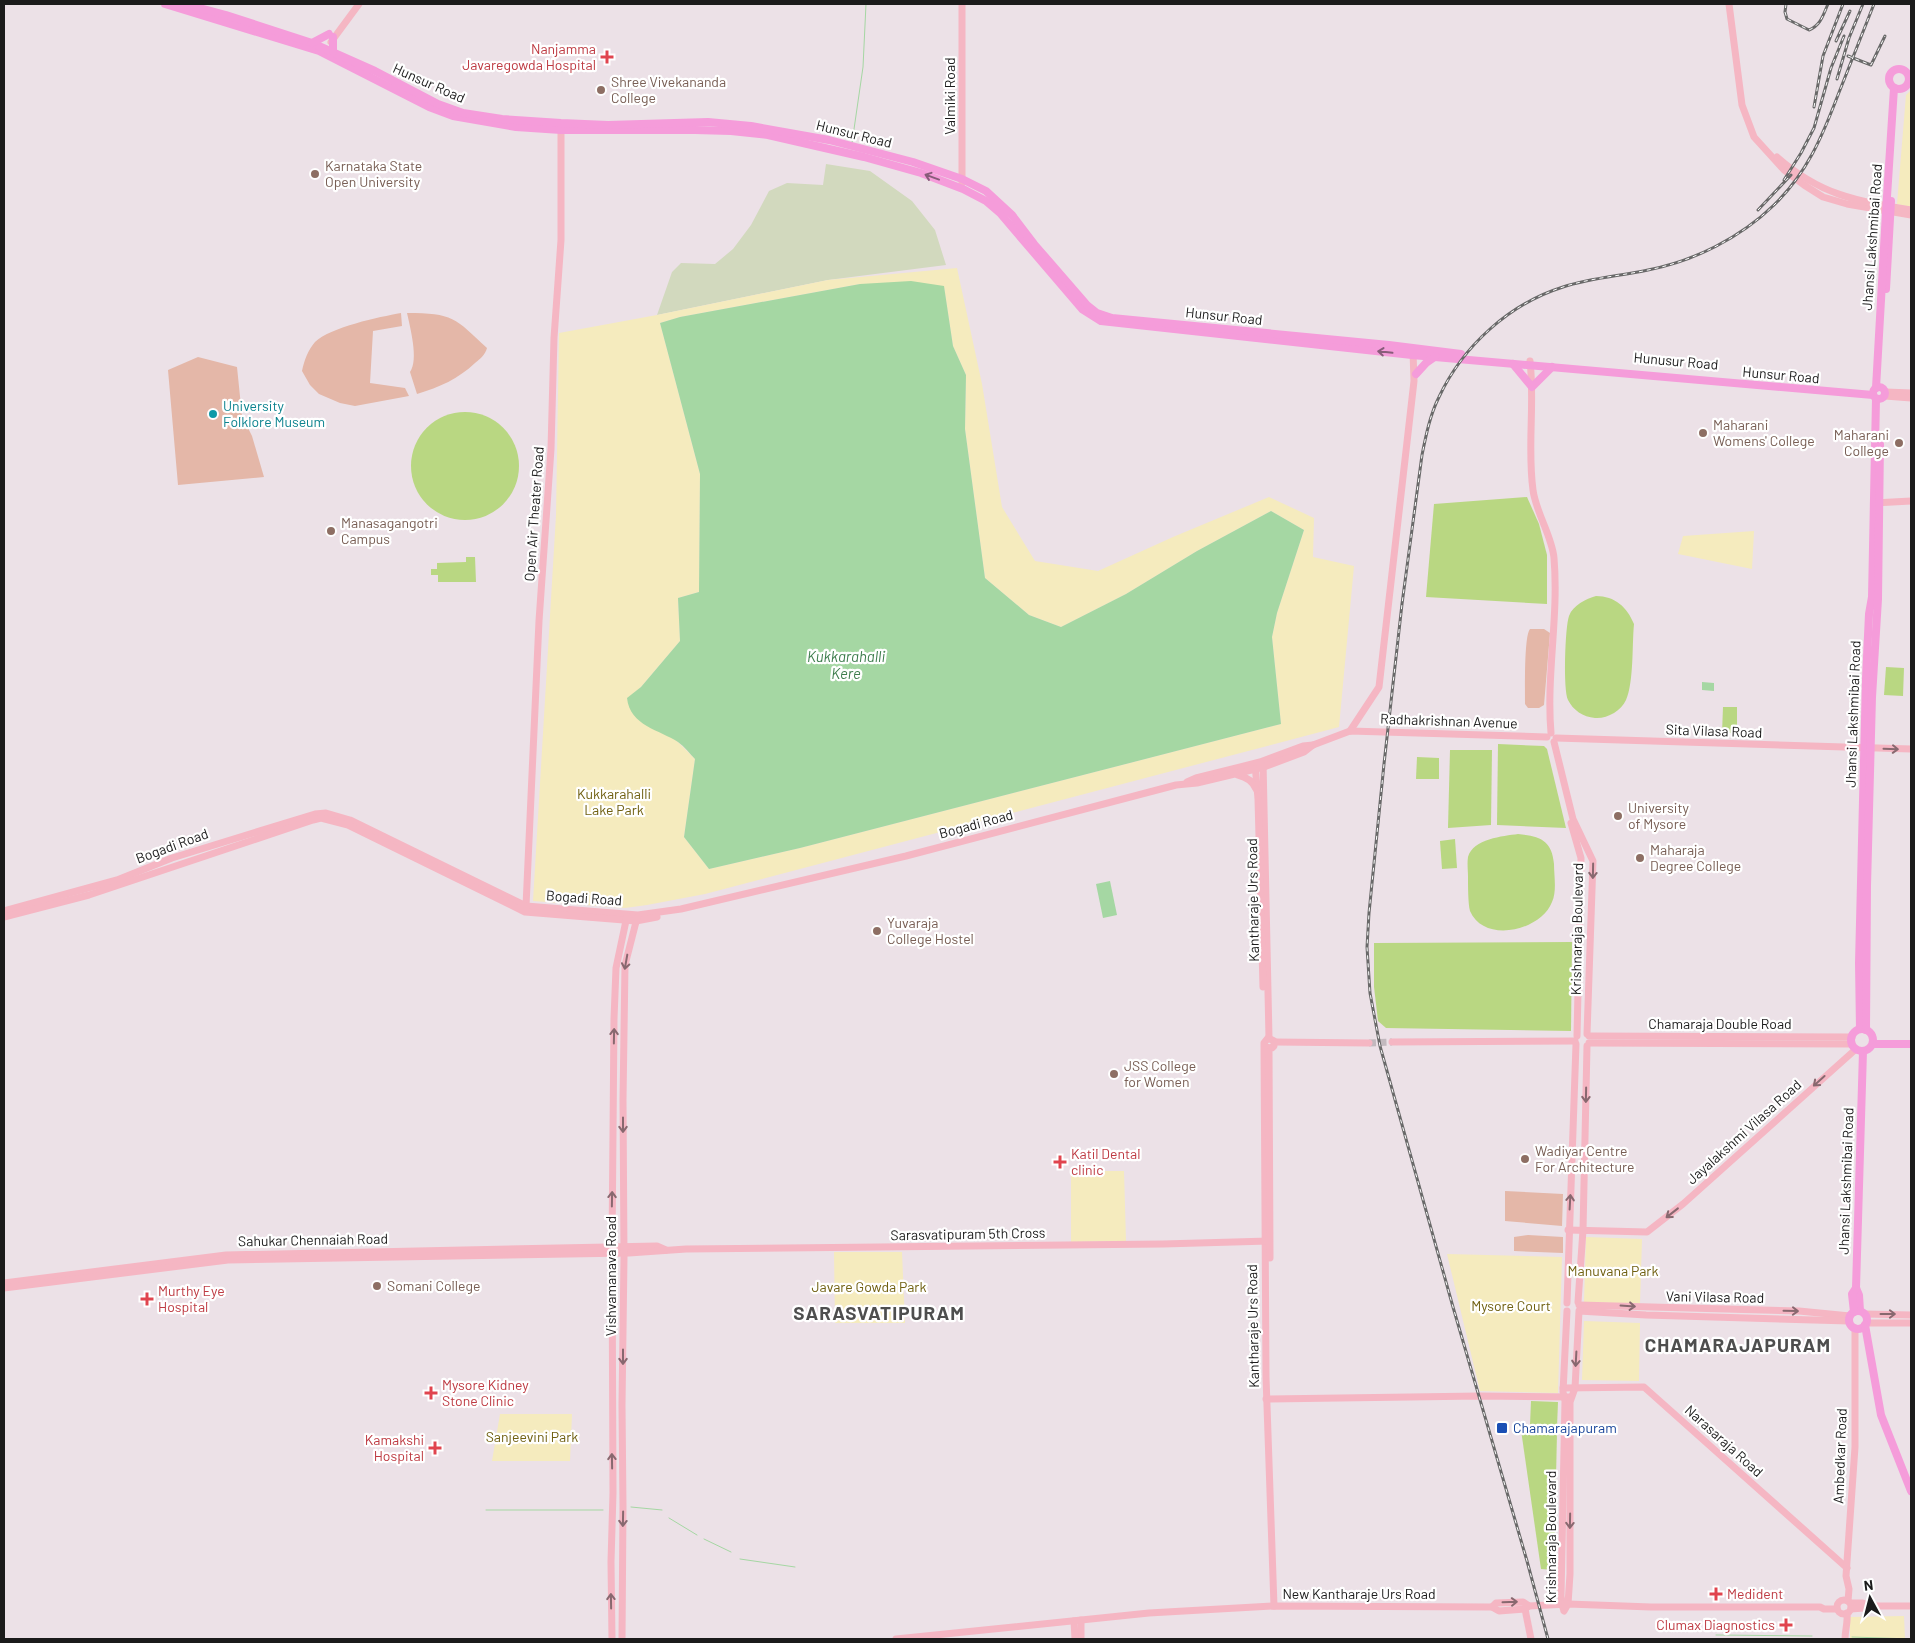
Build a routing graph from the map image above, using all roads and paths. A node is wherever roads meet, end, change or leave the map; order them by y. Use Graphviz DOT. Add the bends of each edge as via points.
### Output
graph roads {
  1 [pos="165,4"];
  2 [pos="185,4"];
  3 [pos="353,4"];
  4 [pos="359,4"];
  5 [pos="962,4"];
  6 [pos="1729,4"];
  7 [pos="1733,4"];
  8 [pos="331,36"];
  9 [pos="312,43"];
  10 [pos="325,50"];
  11 [pos="1910,80"];
  12 [pos="1896,88"];
  13 [pos="561,127"];
  14 [pos="850,149"];
  15 [pos="962,179"];
  16 [pos="962,188"];
  17 [pos="1888,209"];
  18 [pos="1911,210"];
  19 [pos="1911,215"];
  20 [pos="1416,351"];
  21 [pos="1451,355"];
  22 [pos="1436,356"];
  23 [pos="1477,358"];
  24 [pos="1530,363"];
  25 [pos="1513,364"];
  26 [pos="1552,367"];
  27 [pos="1415,378"];
  28 [pos="1532,387"];
  29 [pos="1911,393"];
  30 [pos="1879,394"];
  31 [pos="1911,398"];
  32 [pos="1911,501"];
  33 [pos="1877,503"];
  34 [pos="1350,730"];
  35 [pos="1552,738"];
  36 [pos="1313,745"];
  37 [pos="1868,748"];
  38 [pos="1911,749"];
  39 [pos="1263,764"];
  40 [pos="1272,764"];
  41 [pos="1255,767"];
  42 [pos="1235,774"];
  43 [pos="1183,783"];
  44 [pos="1264,786"];
  45 [pos="1258,799"];
  46 [pos="219,846"];
  47 [pos="1262,865"];
  48 [pos="526,906"];
  49 [pos="4,911"];
  50 [pos="627,916"];
  51 [pos="4,917"];
  52 [pos="637,918"];
  53 [pos="1863,1030"];
  54 [pos="1911,1039"];
  55 [pos="1576,1040"];
  56 [pos="1588,1040"];
  57 [pos="1369,1042"];
  58 [pos="1392,1042"];
  59 [pos="1873,1042"];
  60 [pos="1268,1043"];
  61 [pos="1911,1044"];
  62 [pos="1856,1045"];
  63 [pos="1568,1230"];
  64 [pos="1583,1230"];
  65 [pos="1267,1241"];
  66 [pos="612,1250"];
  67 [pos="624,1250"];
  68 [pos="4,1283"];
  69 [pos="4,1288"];
  70 [pos="1579,1306"];
  71 [pos="1567,1307"];
  72 [pos="1911,1315"];
  73 [pos="1858,1319"];
  74 [pos="1911,1323"];
  75 [pos="1563,1388"];
  76 [pos="1574,1388"];
  77 [pos="1568,1397"];
  78 [pos="1268,1400"];
  79 [pos="1911,1491"];
  80 [pos="1847,1568"];
  81 [pos="1565,1604"];
  82 [pos="1276,1606"];
  83 [pos="1911,1606"];
  84 [pos="1844,1607"];
  85 [pos="1527,1608"];
  86 [pos="1078,1621"];
  87 [pos="612,1639"];
  88 [pos="622,1639"];
  89 [pos="896,1639"];
  90 [pos="1075,1639"];
  91 [pos="1082,1639"];
  92 [pos="1531,1639"];
  93 [pos="1845,1639"];
  1 -- 10 [label="main road"];
  2 -- 9 [label="main road, Hunsur Road"];
  3 -- 8 [label="main road"];
  4 -- 8 [label="main road"];
  5 -- 15 [label="main road, Valmiki Road"];
  6 -- 17 [label="main road" via="1742,105 1754,137 1784,170 1823,197 1847,204"];
  7 -- 17 [label="main road" via="1746,104 1758,135 1776,156 1809,182 1826,191"];
  8 -- 9 [label="main road"];
  8 -- 10 [label="main road"];
  8 -- 10 [label="main road"];
  9 -- 10 [label="main road, Hunsur Road"];
  10 -- 13 [label="main road, Hunsur Road" via="463,113"];
  11 -- 12 [label="main road" via="1905,88"];
  11 -- 12 [label="main road" via="1902,69 1893,71 1889,80"];
  12 -- 17 [label="main road, Jhansi Lakshmibai Road"];
  13 -- 14 [label="main road, Hunsur Road" via="731,130"];
  13 -- 48 [label="main road, Open Air Theater Road" via="561,240"];
  14 -- 15 [label="main road, Hunsur Road" via="913,162"];
  16 -- 14 [label="main road, one-way"];
  15 -- 16 [label="main road, Valmiki Road"];
  15 -- 20 [label="main road, Hunsur Road" via="986,191 1012,215 1086,305 1097,313 1112,318"];
  20 -- 16 [label="main road, one-way" via="1101,321 1082,309 986,200"];
  17 -- 18 [label="main road"];
  17 -- 19 [label="main road"];
  17 -- 30 [label="main road, Jhansi Lakshmibai Road"];
  20 -- 21 [label="main road, Hunsur Road"];
  20 -- 22 [label="main road"];
  20 -- 27 [label="main road"];
  21 -- 22 [label="main road"];
  21 -- 23 [label="main road, Hunsur Road"];
  22 -- 27 [label="main road"];
  23 -- 24 [label="main road, Hunusur Road"];
  23 -- 25 [label="main road, Hunsur Road"];
  24 -- 25 [label="main road, Hunsur Road"];
  24 -- 26 [label="main road, Hunsur Road"];
  24 -- 28 [label="main road"];
  24 -- 30 [label="main road, Hunusur Road"];
  25 -- 28 [label="main road"];
  26 -- 28 [label="main road"];
  26 -- 30 [label="main road, Hunsur Road"];
  27 -- 34 [label="main road" via="1379,687"];
  28 -- 35 [label="main road" via="1530,468 1533,493 1554,556 1556,613 1550,710"];
  29 -- 30 [label="main road"];
  30 -- 31 [label="main road"];
  30 -- 33 [label="main road, Jhansi Lakshmibai Road"];
  32 -- 33 [label="main road"];
  33 -- 37 [label="main road, Jhansi Lakshmibai Road" via="1869,614"];
  34 -- 35 [label="main road, Radhakrishnan Avenue"];
  34 -- 36 [label="main road, Bogadi Road"];
  35 -- 37 [label="main road, Sita Vilasa Road"];
  35 -- 55 [label="main road, Krishnaraja Boulevard" via="1566,808 1581,858"];
  35 -- 56 [label="main road, Krishnaraja Boulevard, one-way" via="1573,818 1593,861"];
  36 -- 39 [label="main road, Bogadi Road" via="1303,746"];
  36 -- 40 [label="main road, Bogadi Road" via="1304,752"];
  37 -- 38 [label="main road, Sita Vilasa Road, one-way"];
  37 -- 53 [label="main road, Jhansi Lakshmibai Road" via="1859,962"];
  39 -- 40 [label="main road, Bogadi Road"];
  39 -- 41 [label="main road, Bogadi Road"];
  39 -- 44 [label="main road, Kantharaje Urs Road"];
  40 -- 44 [label="main road"];
  41 -- 42 [label="main road, Bogadi Road"];
  41 -- 43 [label="main road, Bogadi Road"];
  41 -- 45 [label="main road, Kantharaje Urs Road"];
  42 -- 43 [label="main road, Bogadi Road"];
  42 -- 45 [label="main road" via="1250,780"];
  43 -- 52 [label="main road, Bogadi Road" via="906,856"];
  44 -- 47 [label="main road, Kantharaje Urs Road"];
  45 -- 47 [label="main road, Kantharaje Urs Road"];
  46 -- 48 [label="main road, Bogadi Road" via="314,814 326,813 350,820"];
  46 -- 49 [label="main road, Bogadi Road" via="172,858 117,880"];
  46 -- 50 [label="main road" via="321,818 348,825 526,912"];
  46 -- 51 [label="main road, Bogadi Road" via="202,856 89,895"];
  47 -- 60 [label="main road, Kantharaje Urs Road"];
  48 -- 50 [label="main road, Bogadi Road"];
  50 -- 52 [label="main road, Bogadi Road"];
  66 -- 50 [label="main road, Vishvamanava Road, one-way" via="616,968"];
  52 -- 67 [label="main road, Vishvamanava Road, one-way" via="625,964"];
  53 -- 59 [label="main road" via="1871,1033"];
  53 -- 62 [label="main road"];
  54 -- 59 [label="main road"];
  55 -- 56 [label="main road" via="1582,1033"];
  55 -- 56 [label="main road" via="1580,1047"];
  55 -- 58 [label="main road"];
  63 -- 55 [label="main road, Krishnaraja Boulevard, one-way"];
  56 -- 62 [label="main road, Chamaraja Double Road"];
  56 -- 64 [label="main road, Krishnaraja Boulevard, one-way"];
  57 -- 60 [label="main road"];
  59 -- 61 [label="main road"];
  59 -- 62 [label="main road" via="1869,1049"];
  60 -- 65 [label="main road, Kantharaje Urs Road"];
  62 -- 64 [label="main road, Jayalakshmi Vilasa Road, one-way" via="1683,1204 1647,1232"];
  62 -- 73 [label="main road, Jhansi Lakshmibai Road" via="1856,1288 1852,1294"];
  63 -- 64 [label="main road"];
  63 -- 71 [label="main road, Krishnaraja Boulevard"];
  64 -- 70 [label="main road, Krishnaraja Boulevard"];
  65 -- 67 [label="main road, Sarasvatipuram 5th Cross" via="666,1250 657,1246"];
  65 -- 78 [label="main road, Kantharaje Urs Road"];
  66 -- 67 [label="main road, Sahukar Chennaiah Road"];
  66 -- 68 [label="main road, Sahukar Chennaiah Road" via="226,1255"];
  66 -- 69 [label="main road, Sahukar Chennaiah Road" via="228,1260"];
  87 -- 66 [label="main road, Vishvamanava Road, one-way"];
  67 -- 88 [label="main road, Vishvamanava Road, one-way"];
  70 -- 71 [label="main road" via="1573,1300"];
  70 -- 71 [label="main road" via="1573,1314"];
  70 -- 73 [label="main road, Vani Vilasa Road" via="1646,1315"];
  70 -- 76 [label="main road, Krishnaraja Boulevard, one-way"];
  71 -- 75 [label="main road, Krishnaraja Boulevard"];
  73 -- 72 [label="main road, Vani Vilasa Road, one-way"];
  73 -- 74 [label="main road, Vani Vilasa Road"];
  73 -- 79 [label="main road" via="1881,1416"];
  73 -- 80 [label="main road, Ambedkar Road"];
  75 -- 76 [label="main road, Narasaraja Road"];
  75 -- 77 [label="main road, Krishnaraja Boulevard"];
  76 -- 77 [label="main road, Krishnaraja Boulevard"];
  76 -- 80 [label="main road, Narasaraja Road" via="1644,1388"];
  77 -- 78 [label="main road"];
  77 -- 81 [label="main road, Krishnaraja Boulevard" via="1570,1574"];
  78 -- 82 [label="main road, Kantharaje Urs Road"];
  80 -- 84 [label="main road, Ambedkar Road"];
  81 -- 84 [label="main road"];
  81 -- 85 [label="main road"];
  82 -- 85 [label="main road, New Kantharaje Urs Road" via="1492,1606 1499,1611"];
  82 -- 86 [label="main road, New Kantharaje Urs Road"];
  83 -- 84 [label="main road"];
  84 -- 93 [label="main road, Ambedkar Road" via="1848,1623"];
  85 -- 92 [label="main road"];
  86 -- 89 [label="main road, New Kantharaje Urs Road"];
  86 -- 90 [label="main road"];
  86 -- 91 [label="main road"];
}
